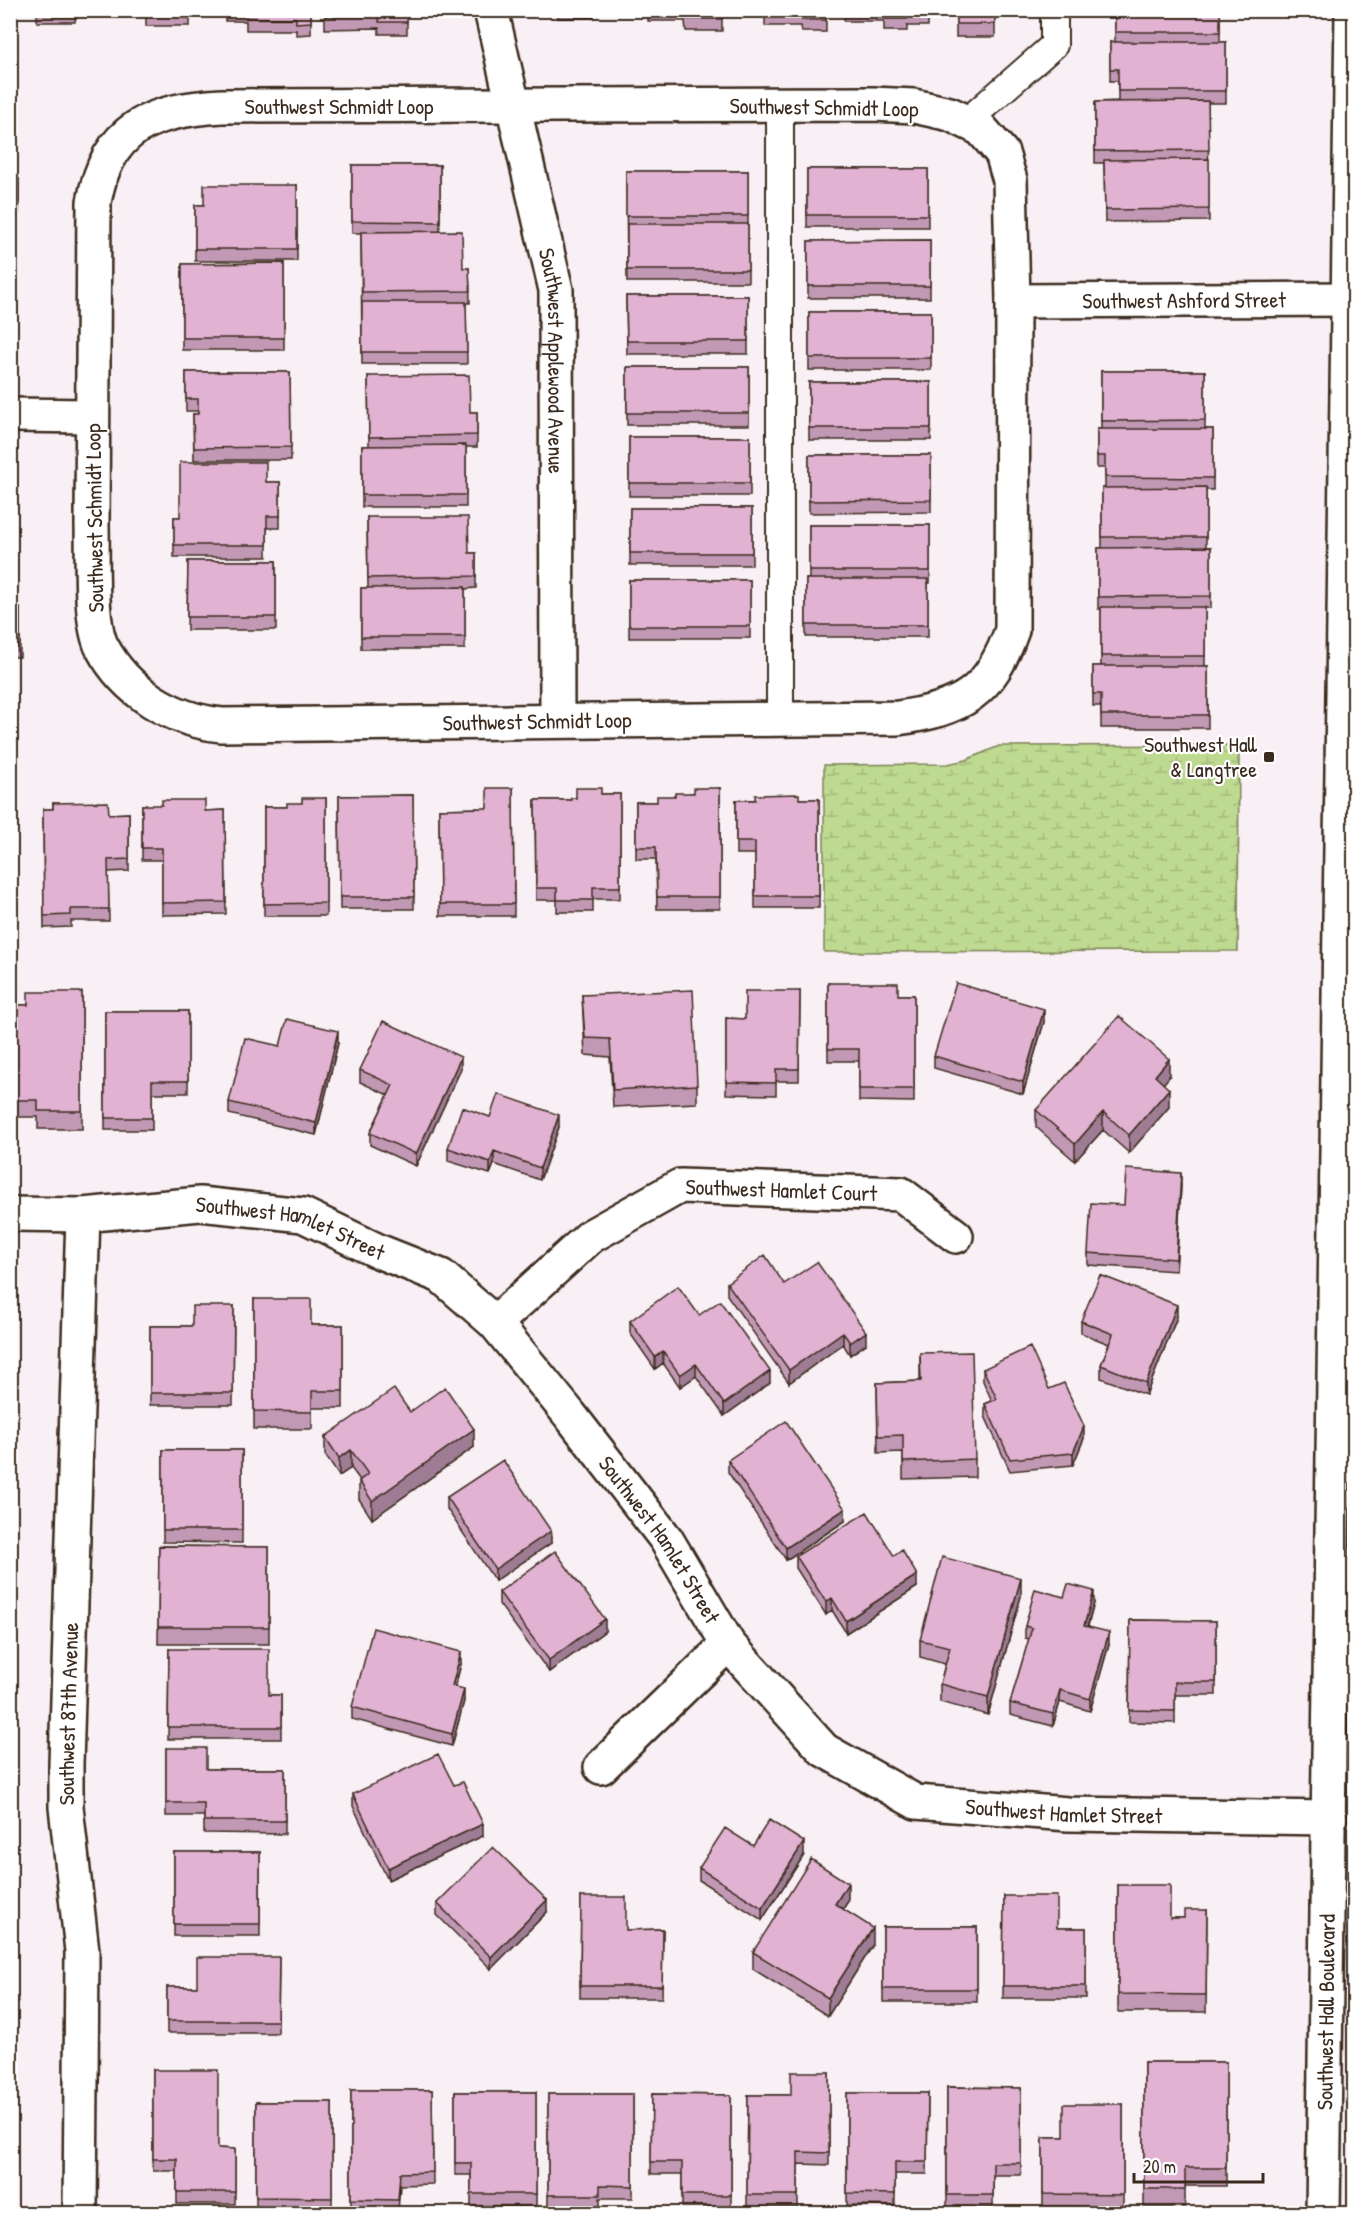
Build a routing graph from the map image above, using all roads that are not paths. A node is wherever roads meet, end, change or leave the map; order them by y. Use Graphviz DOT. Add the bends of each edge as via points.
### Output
graph roads {
  1 [pos="491,10"];
  2 [pos="1053,10"];
  3 [pos="1352,10"];
  4 [pos="780,105"];
  5 [pos="512,106"];
  6 [pos="966,122"];
  7 [pos="1351,299"];
  8 [pos="1013,301"];
  9 [pos="10,416"];
  10 [pos="92,416"];
  11 [pos="780,719"];
  12 [pos="557,720"];
  13 [pos="1347,1001"];
  14 [pos="10,1214"];
  15 [pos="82,1215"];
  16 [pos="956,1236"];
  17 [pos="495,1323"];
  18 [pos="728,1644"];
  19 [pos="601,1767"];
  20 [pos="1330,1818"];
  21 [pos="80,2214"];
  22 [pos="1323,2214"];
  1 -- 5 [label="street, Southwest Applewood Avenue"];
  2 -- 6 [label="lane" via="1053,45"];
  3 -- 7 [label="street, Southwest Hall Boulevard"];
  4 -- 5 [label="street, Southwest Schmidt Loop"];
  4 -- 6 [label="street, Southwest Schmidt Loop" via="914,106"];
  4 -- 11 [label="lane"];
  5 -- 10 [label="street, Southwest Schmidt Loop" via="222,106 190,108 140,123 121,139 98,178 94,202"];
  5 -- 12 [label="street, Southwest Applewood Avenue" via="556,290"];
  6 -- 8 [label="street, Southwest Schmidt Loop" via="981,129 1002,153 1010,180"];
  7 -- 8 [label="street, Southwest Ashford Street"];
  7 -- 13 [label="street, Southwest Hall Boulevard"];
  8 -- 11 [label="street, Southwest Schmidt Loop" via="1012,630 994,672 972,694 938,712 898,718"];
  9 -- 10 [label="street"];
  10 -- 12 [label="street, Southwest Schmidt Loop" via="93,580 101,645 131,687 153,702 198,723 222,725"];
  11 -- 12 [label="street, Southwest Schmidt Loop"];
  13 -- 20 [label="street, Southwest Hall Boulevard"];
  14 -- 15 [label="street, Southwest Hamlet Street"];
  15 -- 17 [label="street, Southwest Hamlet Street" via="200,1204 303,1215 441,1276"];
  15 -- 21 [label="street, Southwest 87th Avenue" via="66,1764 66,1807 82,1951"];
  16 -- 17 [label="street, Southwest Hamlet Court" via="901,1194 680,1186 591,1236"];
  17 -- 18 [label="street, Southwest Hamlet Street" via="666,1539"];
  18 -- 19 [label="street"];
  18 -- 20 [label="street, Southwest Hamlet Street" via="824,1750 916,1802 1068,1814"];
  20 -- 22 [label="street, Southwest Hall Boulevard"];
}
